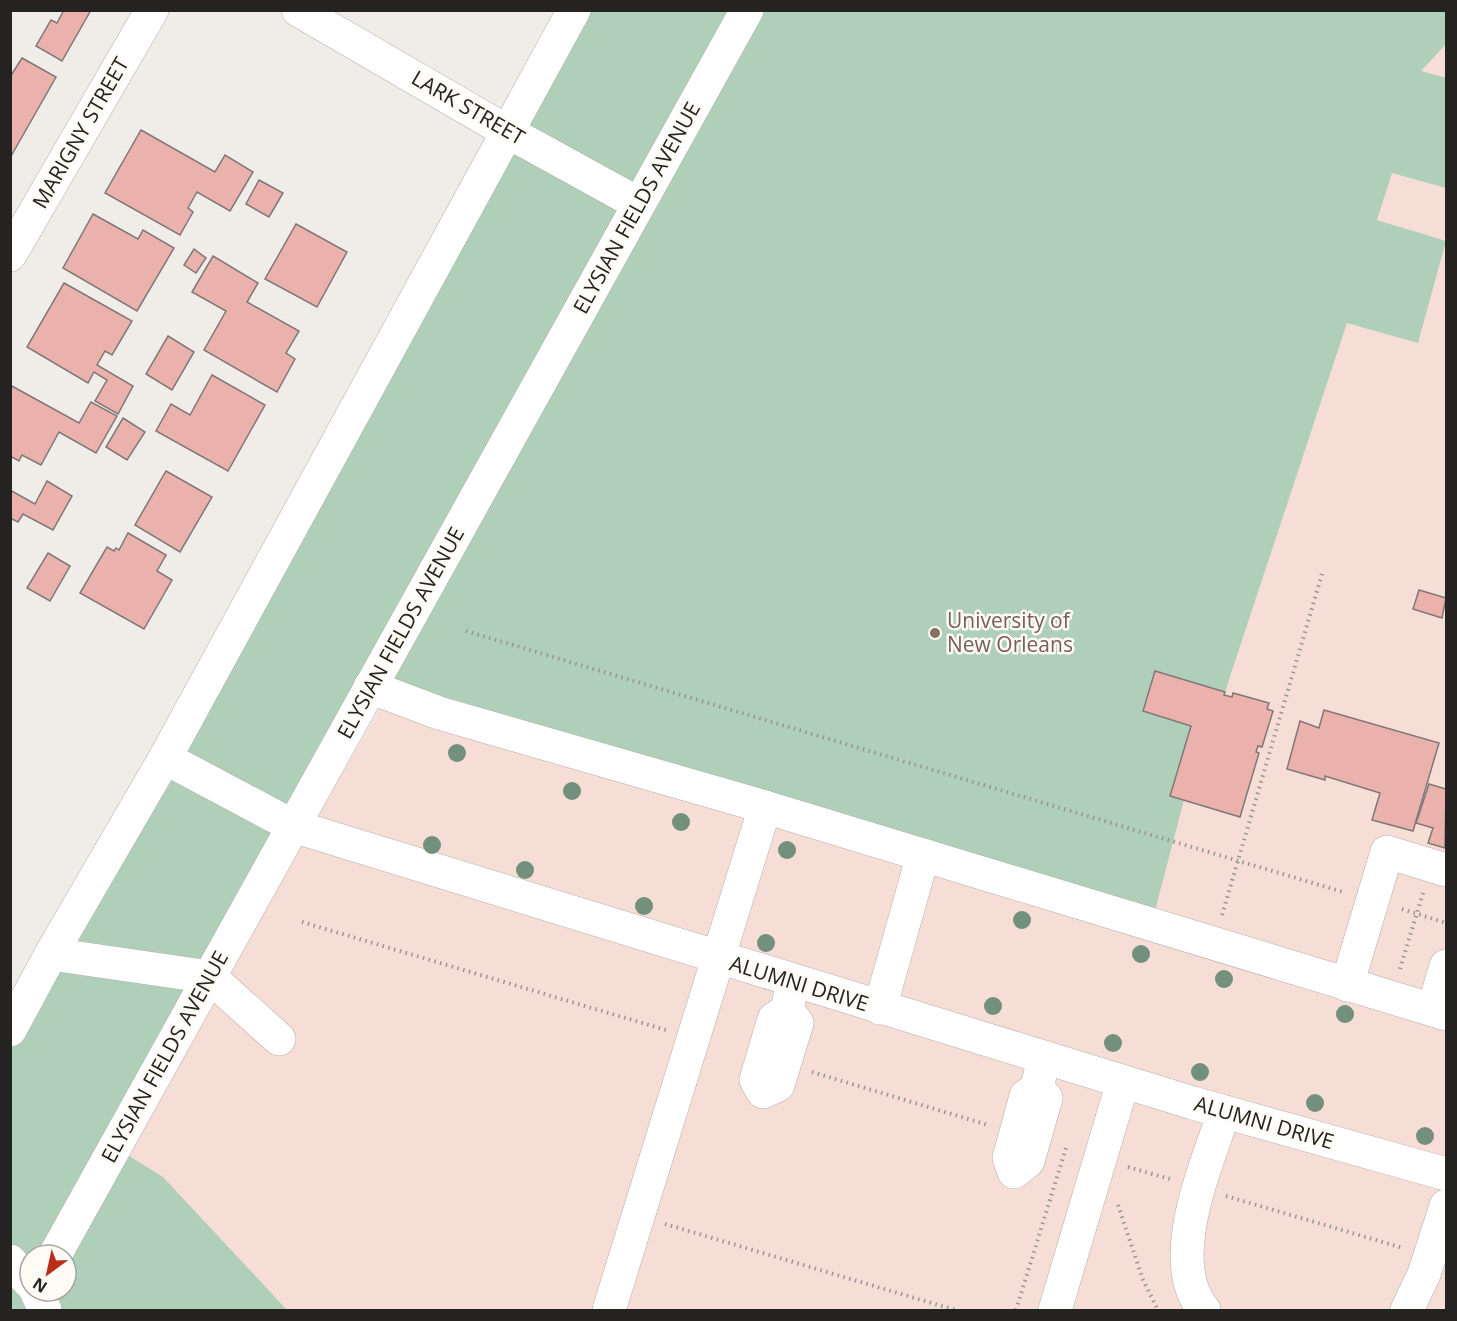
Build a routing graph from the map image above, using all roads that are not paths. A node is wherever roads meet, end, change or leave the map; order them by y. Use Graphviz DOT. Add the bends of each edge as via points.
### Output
graph roads {
  1 [pos="152,10"];
  2 [pos="298,10"];
  3 [pos="574,10"];
  4 [pos="747,10"];
  5 [pos="508,132"];
  6 [pos="639,204"];
  7 [pos="13,246"];
  8 [pos="370,687"];
  9 [pos="165,758"];
  10 [pos="765,807"];
  11 [pos="293,826"];
  12 [pos="923,855"];
  13 [pos="1439,868"];
  14 [pos="51,954"];
  15 [pos="718,959"];
  16 [pos="1446,966"];
  17 [pos="210,977"];
  18 [pos="1347,985"];
  19 [pos="790,996"];
  20 [pos="880,1008"];
  21 [pos="1440,1012"];
  22 [pos="10,1030"];
  23 [pos="279,1038"];
  24 [pos="784,1064"];
  25 [pos="1041,1073"];
  26 [pos="1123,1082"];
  27 [pos="1224,1112"];
  28 [pos="1026,1136"];
  29 [pos="1446,1174"];
  30 [pos="1446,1206"];
  31 [pos="62,1243"];
  32 [pos="609,1311"];
  33 [pos="1055,1311"];
  34 [pos="1204,1311"];
  35 [pos="1407,1311"];
  1 -- 7 [label="street, MARIGNY STREET"];
  2 -- 5 [label="street, LARK STREET"];
  3 -- 5 [label="street"];
  4 -- 6 [label="street, ELYSIAN FIELDS AVENUE"];
  5 -- 6 [label="street, LARK STREET"];
  5 -- 9 [label="street"];
  6 -- 8 [label="street, ELYSIAN FIELDS AVENUE"];
  8 -- 10 [label="street" via="440,713"];
  8 -- 11 [label="street, ELYSIAN FIELDS AVENUE"];
  9 -- 11 [label="street, ALUMNI DRIVE"];
  9 -- 14 [label="street"];
  10 -- 12 [label="street"];
  10 -- 15 [label="street"];
  11 -- 15 [label="street, ALUMNI DRIVE"];
  11 -- 17 [label="street, ELYSIAN FIELDS AVENUE"];
  12 -- 18 [label="street"];
  12 -- 20 [label="street"];
  13 -- 18 [label="street" via="1387,852"];
  14 -- 17 [label="street"];
  14 -- 22 [label="street"];
  15 -- 19 [label="street, ALUMNI DRIVE"];
  15 -- 32 [label="street"];
  16 -- 21 [label="street"];
  17 -- 23 [label="street"];
  17 -- 31 [label="street, ELYSIAN FIELDS AVENUE"];
  18 -- 21 [label="street"];
  19 -- 20 [label="street, ALUMNI DRIVE"];
  19 -- 24 [label="street" via="774,1019 756,1080 763,1092 778,1085"];
  20 -- 25 [label="street, ALUMNI DRIVE"];
  25 -- 26 [label="street, ALUMNI DRIVE"];
  25 -- 28 [label="street" via="1026,1096"];
  26 -- 27 [label="street, ALUMNI DRIVE"];
  26 -- 33 [label="street"];
  27 -- 29 [label="street, ALUMNI DRIVE"];
  27 -- 34 [label="street" via="1188,1233 1189,1282"];
  30 -- 35 [label="street"];
}
